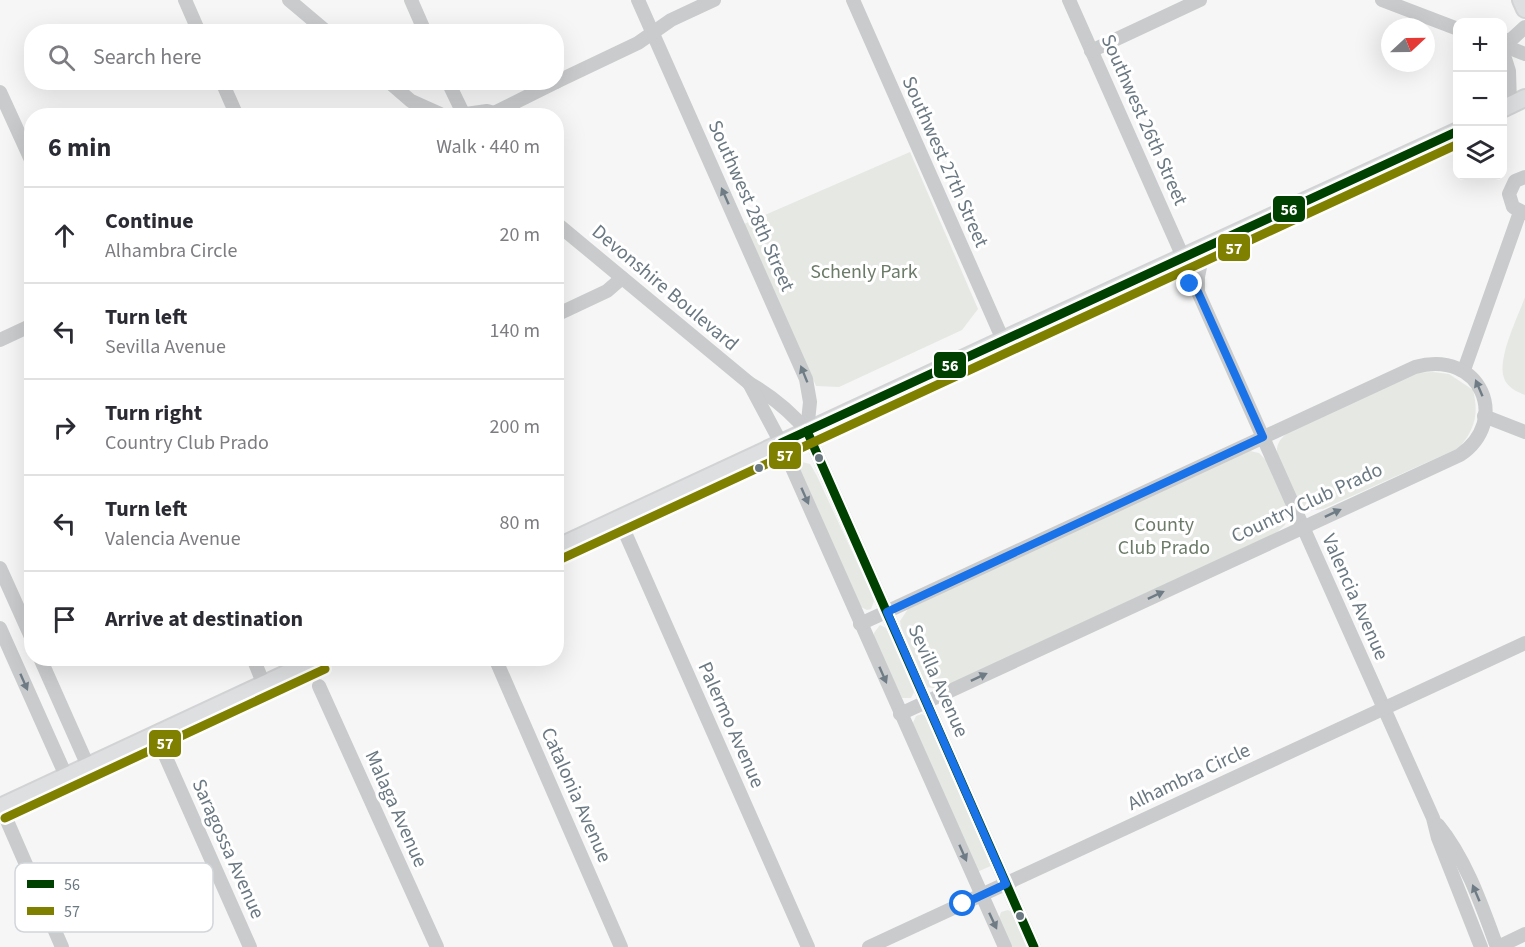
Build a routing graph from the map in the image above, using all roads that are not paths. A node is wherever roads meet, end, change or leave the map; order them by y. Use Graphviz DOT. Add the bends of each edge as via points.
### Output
graph roads {
  1 [pos="185,0"];
  2 [pos="289,0"];
  3 [pos="411,0"];
  4 [pos="638,0"];
  5 [pos="714,0"];
  6 [pos="853,0"];
  7 [pos="1069,0"];
  8 [pos="1200,0"];
  9 [pos="1382,0"];
  10 [pos="1521,0"];
  11 [pos="1525,9"];
  12 [pos="196,24"];
  13 [pos="318,24"];
  14 [pos="422,24"];
  15 [pos="1453,27"];
  16 [pos="1525,27"];
  17 [pos="652,32"];
  18 [pos="1507,43"];
  19 [pos="1507,47"];
  20 [pos="1091,51"];
  21 [pos="1525,54"];
  22 [pos="1507,63"];
  23 [pos="564,78"];
  24 [pos="226,90"];
  25 [pos="398,90"];
  26 [pos="447,90"];
  27 [pos="452,90"];
  28 [pos="540,90"];
  29 [pos="0,92"];
  30 [pos="411,101"];
  31 [pos="1513,104"];
  32 [pos="233,108"];
  33 [pos="414,108"];
  34 [pos="428,108"];
  35 [pos="443,108"];
  36 [pos="462,108"];
  37 [pos="504,108"];
  38 [pos="1453,133"];
  39 [pos="24,144"];
  40 [pos="1525,177"];
  41 [pos="1523,213"];
  42 [pos="564,230"];
  43 [pos="1204,247"];
  44 [pos="1183,257"];
  45 [pos="1164,265"];
  46 [pos="622,278"];
  47 [pos="1198,292"];
  48 [pos="564,311"];
  49 [pos="24,329"];
  50 [pos="0,340"];
  51 [pos="1003,340"];
  52 [pos="1464,370"];
  53 [pos="749,383"];
  54 [pos="1484,416"];
  55 [pos="807,431"];
  56 [pos="1525,432"];
  57 [pos="1263,437"];
  58 [pos="781,443"];
  59 [pos="619,519"];
  60 [pos="1303,526"];
  61 [pos="564,544"];
  62 [pos="0,568"];
  63 [pos="887,612"];
  64 [pos="24,621"];
  65 [pos="860,624"];
  66 [pos="0,628"];
  67 [pos="1525,643"];
  68 [pos="44,666"];
  69 [pos="256,666"];
  70 [pos="303,666"];
  71 [pos="498,666"];
  72 [pos="264,685"];
  73 [pos="319,687"];
  74 [pos="926,702"];
  75 [pos="1384,709"];
  76 [pos="900,714"];
  77 [pos="156,735"];
  78 [pos="88,766"];
  79 [pos="66,776"];
  80 [pos="0,807"];
  81 [pos="1433,818"];
  82 [pos="25,863"];
  83 [pos="213,863"];
  84 [pos="213,864"];
  85 [pos="1006,884"];
  86 [pos="981,895"];
  87 [pos="56,932"];
  88 [pos="1525,934"];
  89 [pos="63,947"];
  90 [pos="250,947"];
  91 [pos="436,947"];
  92 [pos="621,947"];
  93 [pos="808,947"];
  94 [pos="869,947"];
  95 [pos="1005,947"];
  96 [pos="1034,947"];
  97 [pos="1481,947"];
  98 [pos="1498,947"];
  1 -- 12 [label="street"];
  2 -- 13 [label="street"];
  3 -- 14 [label="street"];
  4 -- 17 [label="street, Southwest 28th Street"];
  5 -- 17 [label="street"];
  6 -- 51 [label="street, Southwest 27th Street"];
  7 -- 20 [label="street, Southwest 26th Street"];
  8 -- 20 [label="street"];
  9 -- 15 [label="street"];
  10 -- 11 [label="main road"];
  16 -- 18 [label="street"];
  17 -- 23 [label="street" via="638,43"];
  55 -- 17 [label="street, Southwest 28th Street, one-way" via="810,402 806,379"];
  19 -- 21 [label="street"];
  20 -- 44 [label="street, Southwest 26th Street"];
  22 -- 31 [label="street"];
  24 -- 32 [label="street"];
  25 -- 30 [label="street"];
  26 -- 35 [label="street"];
  27 -- 36 [label="street"];
  28 -- 37 [label="street"];
  29 -- 39 [label="street"];
  30 -- 33 [label="street"];
  30 -- 34 [label="street"];
  38 -- 43 [label="main road"];
  40 -- 41 [label="street" via="1515,181 1509,194 1510,202"];
  41 -- 52 [label="street"];
  42 -- 46 [label="street, Devonshire Boulevard"];
  43 -- 44 [label="main road"];
  43 -- 47 [label="street, Valencia Avenue"];
  44 -- 45 [label="main road"];
  45 -- 47 [label="street, Valencia Avenue"];
  45 -- 51 [label="main road"];
  46 -- 48 [label="street" via="607,291"];
  46 -- 53 [label="street, Devonshire Boulevard"];
  47 -- 57 [label="street, Valencia Avenue"];
  49 -- 50 [label="street"];
  51 -- 55 [label="main road"];
  54 -- 52 [label="street, one-way" via="1477,382"];
  52 -- 57 [label="street" via="1444,363 1414,367"];
  53 -- 55 [label="street, Devonshire Boulevard" via="792,413"];
  53 -- 58 [label="street, Devonshire Boulevard"];
  54 -- 56 [label="street"];
  60 -- 54 [label="street, Country Club Prado, one-way" via="1460,455 1474,443"];
  55 -- 58 [label="main road"];
  55 -- 63 [label="street, Sevilla Avenue"];
  57 -- 60 [label="street, Valencia Avenue"];
  57 -- 63 [label="street"];
  58 -- 59 [label="main road"];
  58 -- 65 [label="street, one-way"];
  59 -- 61 [label="main road"];
  59 -- 93 [label="street, Palermo Avenue"];
  74 -- 60 [label="street, Country Club Prado, one-way"];
  60 -- 75 [label="street, Valencia Avenue"];
  62 -- 64 [label="street"];
  63 -- 65 [label="street"];
  63 -- 74 [label="street, Sevilla Avenue"];
  65 -- 76 [label="street, one-way"];
  66 -- 79 [label="street, one-way"];
  67 -- 75 [label="street, Alhambra Circle"];
  68 -- 78 [label="street"];
  69 -- 72 [label="street"];
  70 -- 72 [label="main road"];
  71 -- 92 [label="street, Catalonia Avenue"];
  72 -- 77 [label="main road"];
  73 -- 91 [label="street, Malaga Avenue"];
  74 -- 76 [label="street, Country Club Prado"];
  74 -- 85 [label="street, Sevilla Avenue"];
  75 -- 81 [label="street, Valencia Avenue"];
  75 -- 85 [label="street, Alhambra Circle"];
  76 -- 86 [label="street, one-way"];
  77 -- 78 [label="main road"];
  77 -- 83 [label="street, Saragossa Avenue"];
  78 -- 79 [label="main road"];
  79 -- 80 [label="main road"];
  80 -- 82 [label="street"];
  81 -- 97 [label="street, Valencia Avenue"];
  98 -- 81 [label="street, Valencia Avenue, one-way" via="1464,867"];
  84 -- 90 [label="street, Saragossa Avenue"];
  85 -- 86 [label="street, Alhambra Circle"];
  85 -- 96 [label="street, Sevilla Avenue"];
  86 -- 94 [label="street, Alhambra Circle"];
  86 -- 95 [label="street, one-way"];
  87 -- 89 [label="street"];
  88 -- 98 [label="street"];
}
